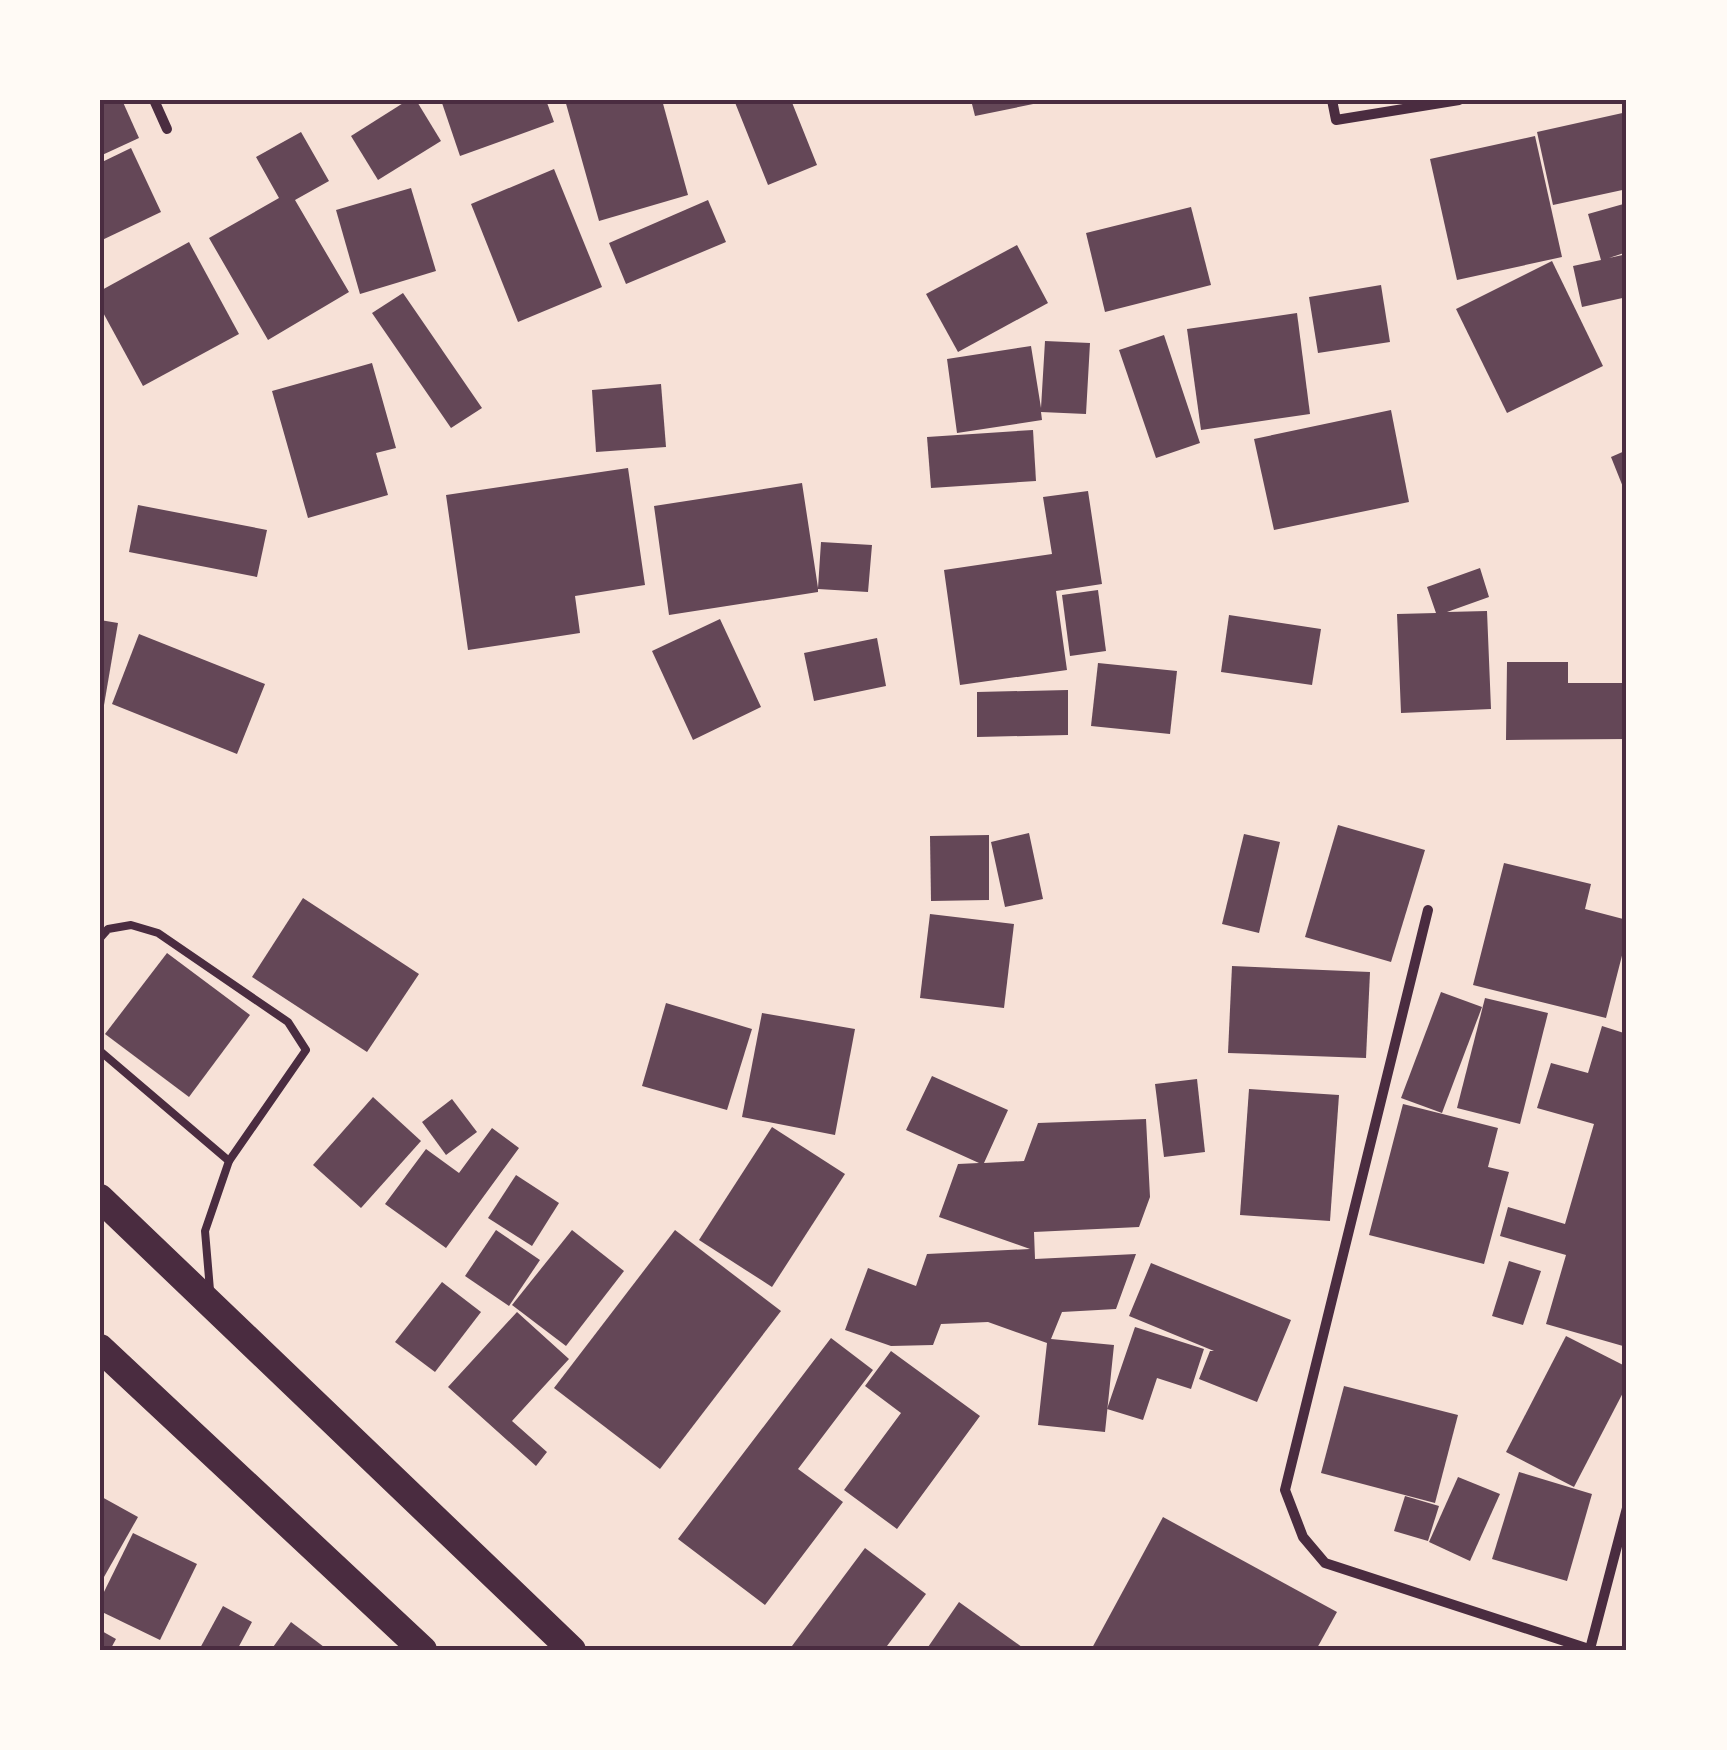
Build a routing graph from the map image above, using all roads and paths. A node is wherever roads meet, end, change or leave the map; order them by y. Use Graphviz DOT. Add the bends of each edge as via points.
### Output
graph roads {
  1 [pos="154,100"];
  2 [pos="1332,100"];
  3 [pos="1459,100"];
  4 [pos="166,129"];
  5 [pos="1428,910"];
  6 [pos="100,938"];
  7 [pos="100,1052"];
  8 [pos="229,1161"];
  9 [pos="100,1198"];
  10 [pos="212,1305"];
  11 [pos="100,1348"];
  12 [pos="1627,1508"];
  13 [pos="423,1650"];
  14 [pos="572,1650"];
  15 [pos="1591,1650"];
  1 -- 4 [label="street"];
  2 -- 3 [label="street" via="1336,120"];
  5 -- 15 [label="street" via="1285,1490 1303,1537 1324,1563"];
  6 -- 8 [label="lane" via="108,929 131,925 158,932 288,1022 306,1050"];
  7 -- 8 [label="lane"];
  8 -- 10 [label="lane" via="205,1231"];
  9 -- 10 [label="highway"];
  10 -- 14 [label="highway"];
  11 -- 13 [label="highway"];
  12 -- 15 [label="street"];
}
